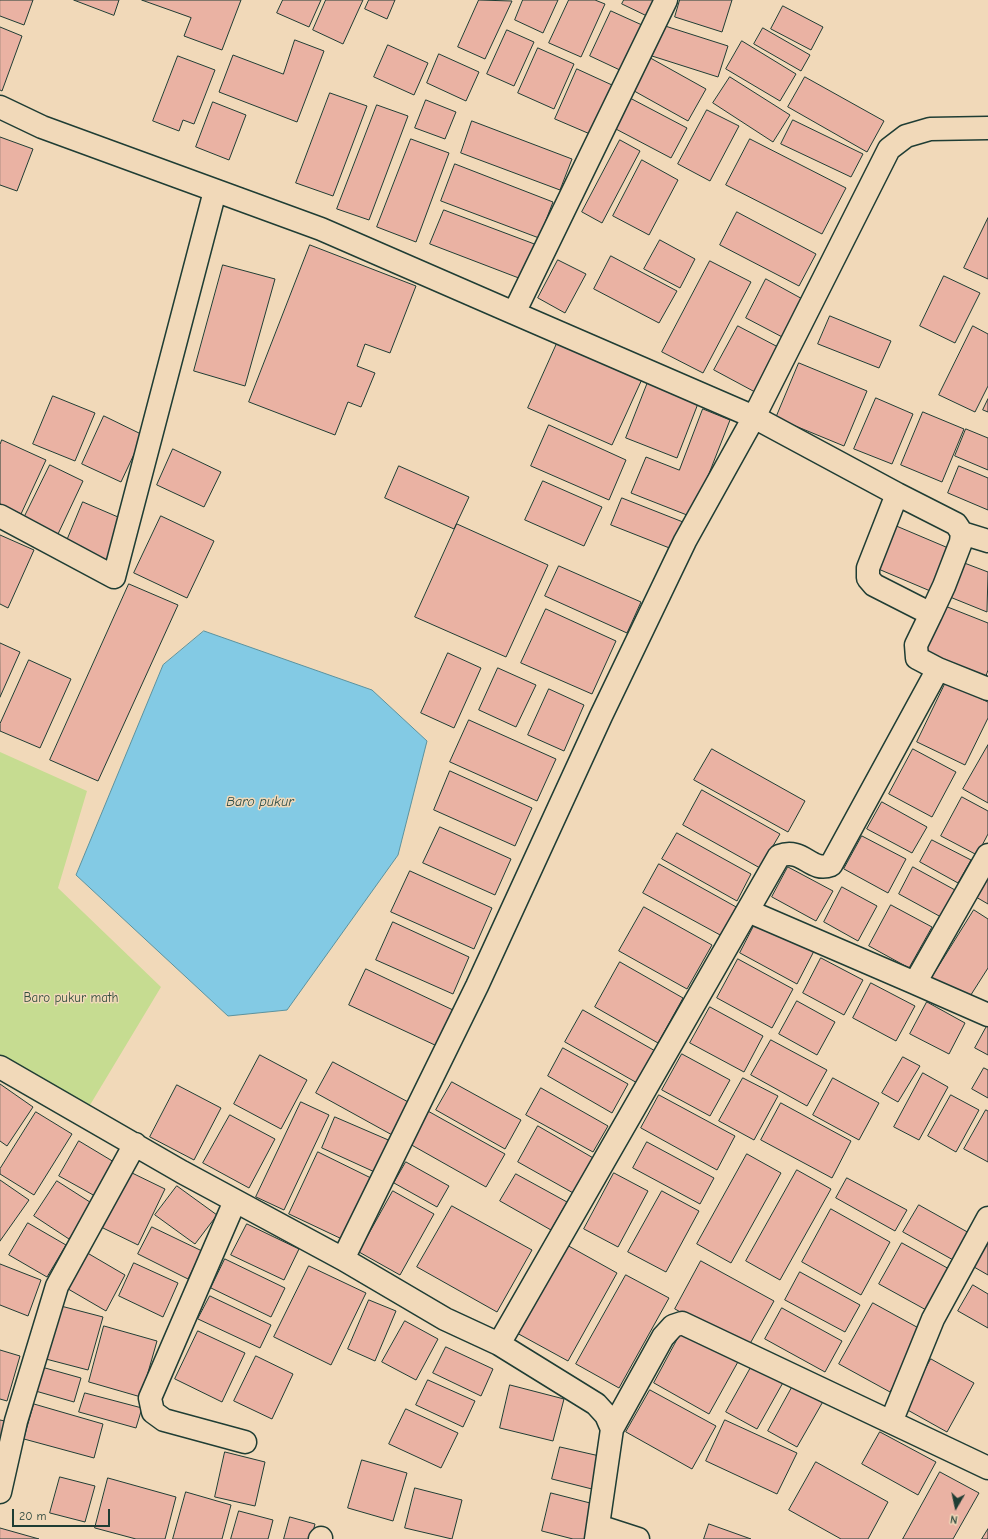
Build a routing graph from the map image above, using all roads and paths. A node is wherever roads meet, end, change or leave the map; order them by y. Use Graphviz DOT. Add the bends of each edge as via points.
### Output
graph roads {
  1 [pos="666,0"];
  2 [pos="0,107"];
  3 [pos="988,128"];
  4 [pos="215,191"];
  5 [pos="514,313"];
  6 [pos="754,417"];
  7 [pos="897,494"];
  8 [pos="0,516"];
  9 [pos="962,533"];
  10 [pos="988,541"];
  11 [pos="931,614"];
  12 [pos="938,669"];
  13 [pos="988,690"];
  14 [pos="988,855"];
  15 [pos="748,911"];
  16 [pos="915,983"];
  17 [pos="988,1015"];
  18 [pos="0,1068"];
  19 [pos="135,1144"];
  20 [pos="235,1200"];
  21 [pos="988,1218"];
  22 [pos="343,1260"];
  23 [pos="499,1344"];
  24 [pos="891,1422"];
  25 [pos="612,1429"];
  26 [pos="245,1442"];
  27 [pos="988,1468"];
  28 [pos="0,1492"];
  29 [pos="597,1533"];
  30 [pos="638,1539"];
  1 -- 5 [label="street"];
  2 -- 4 [label="street" via="42,127"];
  3 -- 6 [label="street" via="930,129 906,136 889,149"];
  4 -- 5 [label="street" via="321,229"];
  4 -- 8 [label="street" via="114,577"];
  5 -- 6 [label="street"];
  6 -- 7 [label="street"];
  6 -- 22 [label="street" via="685,541 477,986"];
  7 -- 9 [label="street" via="956,524"];
  7 -- 11 [label="street" via="868,568 868,578 874,585"];
  9 -- 10 [label="street"];
  9 -- 11 [label="street" via="961,542"];
  11 -- 12 [label="street" via="916,645 916,652 917,658"];
  12 -- 13 [label="street"];
  12 -- 15 [label="street" via="831,865 818,867 795,854 779,856"];
  14 -- 16 [label="street"];
  15 -- 16 [label="street"];
  15 -- 23 [label="street"];
  16 -- 17 [label="street"];
  18 -- 19 [label="street"];
  19 -- 20 [label="street"];
  19 -- 28 [label="street" via="57,1286 16,1421"];
  20 -- 22 [label="street"];
  20 -- 26 [label="street" via="150,1398 153,1412 164,1420"];
  21 -- 24 [label="street" via="933,1319"];
  22 -- 23 [label="street" via="445,1319"];
  23 -- 25 [label="street" via="596,1404 606,1415"];
  24 -- 25 [label="street" via="682,1323 673,1326 663,1337"];
  24 -- 27 [label="street"];
  25 -- 29 [label="street"];
  29 -- 30 [label="street"];
}
